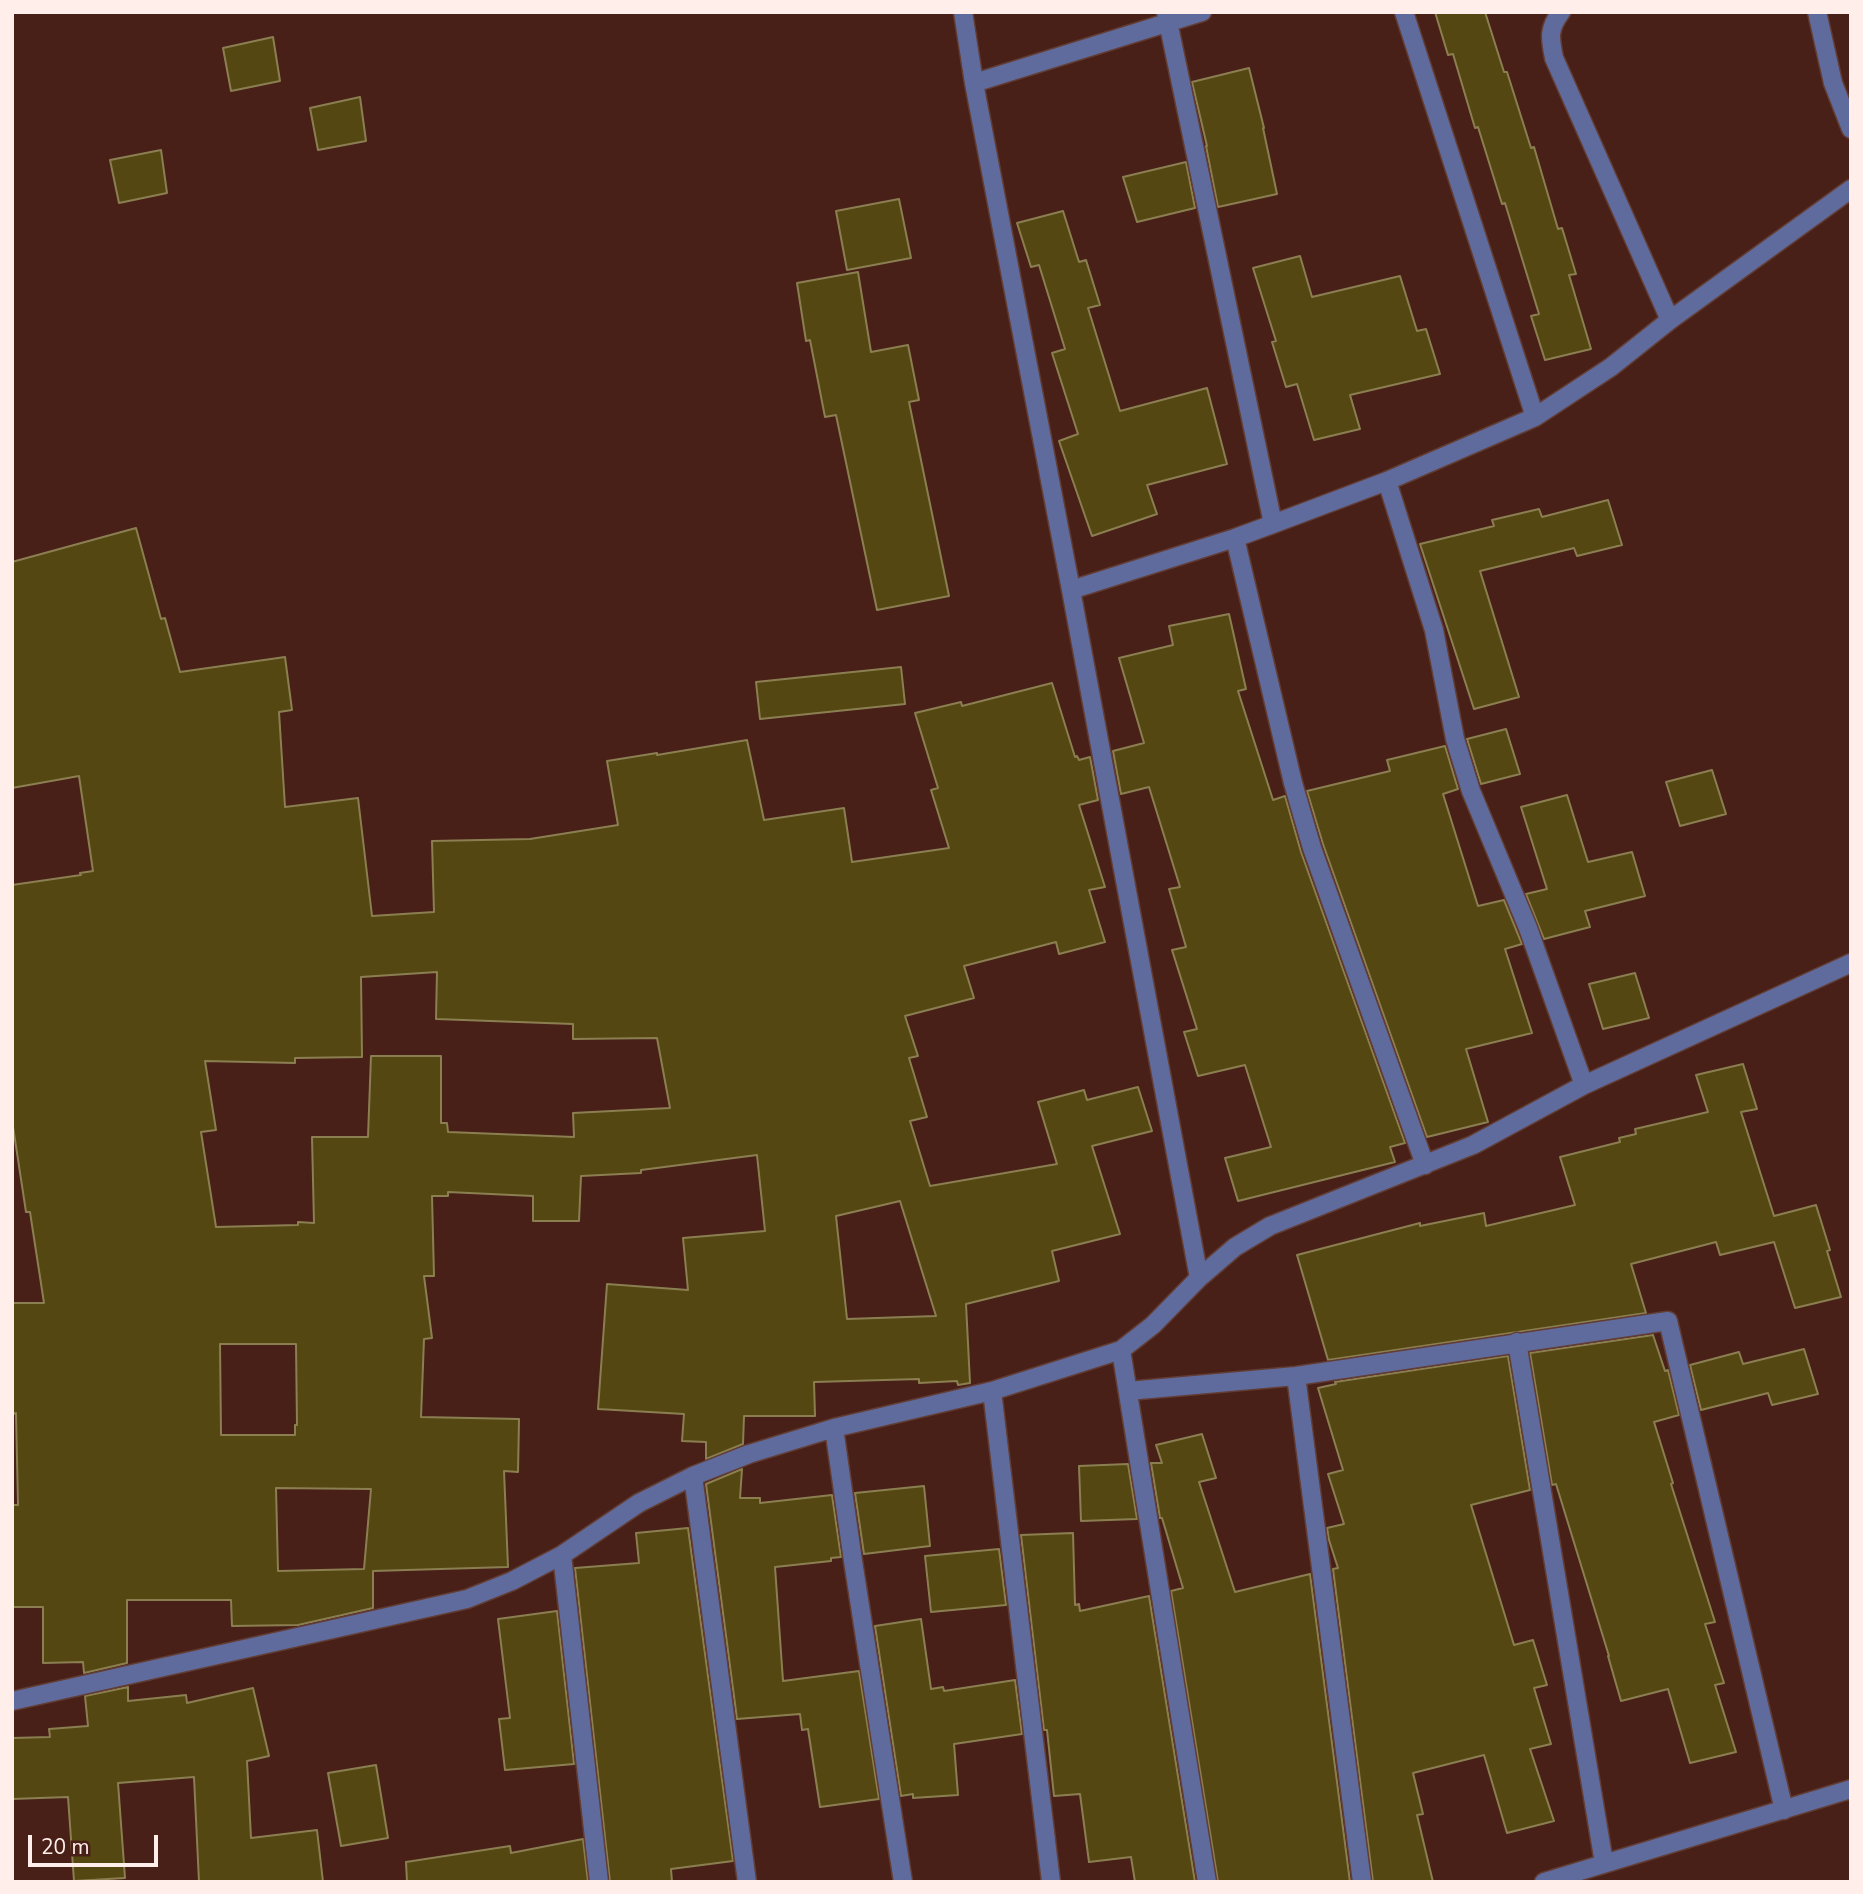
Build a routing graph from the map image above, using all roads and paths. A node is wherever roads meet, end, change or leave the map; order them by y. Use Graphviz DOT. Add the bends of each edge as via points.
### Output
graph roads {
  1 [pos="963,12"];
  2 [pos="1202,12"];
  3 [pos="1404,12"];
  4 [pos="1561,12"];
  5 [pos="1817,12"];
  6 [pos="1167,18"];
  7 [pos="974,83"];
  8 [pos="1851,129"];
  9 [pos="1851,189"];
  10 [pos="1670,320"];
  11 [pos="1535,417"];
  12 [pos="1387,481"];
  13 [pos="1273,524"];
  14 [pos="1235,538"];
  15 [pos="1071,590"];
  16 [pos="1851,963"];
  17 [pos="1584,1085"];
  18 [pos="1425,1165"];
  19 [pos="1199,1278"];
  20 [pos="1517,1342"];
  21 [pos="1121,1350"];
  22 [pos="1296,1376"];
  23 [pos="992,1391"];
  24 [pos="1128,1391"];
  25 [pos="834,1428"];
  26 [pos="693,1476"];
  27 [pos="562,1555"];
  28 [pos="12,1701"];
  29 [pos="1851,1789"];
  30 [pos="1784,1810"];
  31 [pos="1604,1864"];
  32 [pos="599,1882"];
  33 [pos="747,1882"];
  34 [pos="903,1882"];
  35 [pos="1051,1882"];
  36 [pos="1207,1882"];
  37 [pos="1362,1882"];
  38 [pos="1544,1882"];
  1 -- 7 [label="street"];
  2 -- 6 [label="street"];
  3 -- 11 [label="street"];
  4 -- 10 [label="street" via="1550,37 1554,58"];
  5 -- 8 [label="street" via="1833,83"];
  6 -- 7 [label="street"];
  6 -- 13 [label="street"];
  7 -- 15 [label="street"];
  9 -- 10 [label="street"];
  10 -- 11 [label="street" via="1611,367"];
  11 -- 12 [label="street"];
  12 -- 13 [label="street"];
  12 -- 17 [label="street" via="1434,630 1455,739 1471,791 1528,928"];
  13 -- 14 [label="street"];
  14 -- 15 [label="street"];
  14 -- 18 [label="street" via="1308,835"];
  15 -- 19 [label="street"];
  16 -- 17 [label="street"];
  17 -- 18 [label="street" via="1473,1145"];
  18 -- 19 [label="street" via="1270,1226 1235,1247"];
  19 -- 21 [label="street"];
  20 -- 22 [label="street"];
  20 -- 30 [label="street" via="1668,1321"];
  20 -- 31 [label="street"];
  21 -- 23 [label="street"];
  21 -- 24 [label="street"];
  22 -- 24 [label="street"];
  22 -- 37 [label="street"];
  23 -- 25 [label="street"];
  23 -- 35 [label="street"];
  24 -- 36 [label="street"];
  25 -- 26 [label="street"];
  25 -- 34 [label="street"];
  26 -- 27 [label="street" via="639,1503"];
  26 -- 33 [label="street"];
  27 -- 28 [label="street" via="467,1599"];
  27 -- 32 [label="street"];
  29 -- 30 [label="street"];
  30 -- 31 [label="street"];
  31 -- 38 [label="street"];
}
